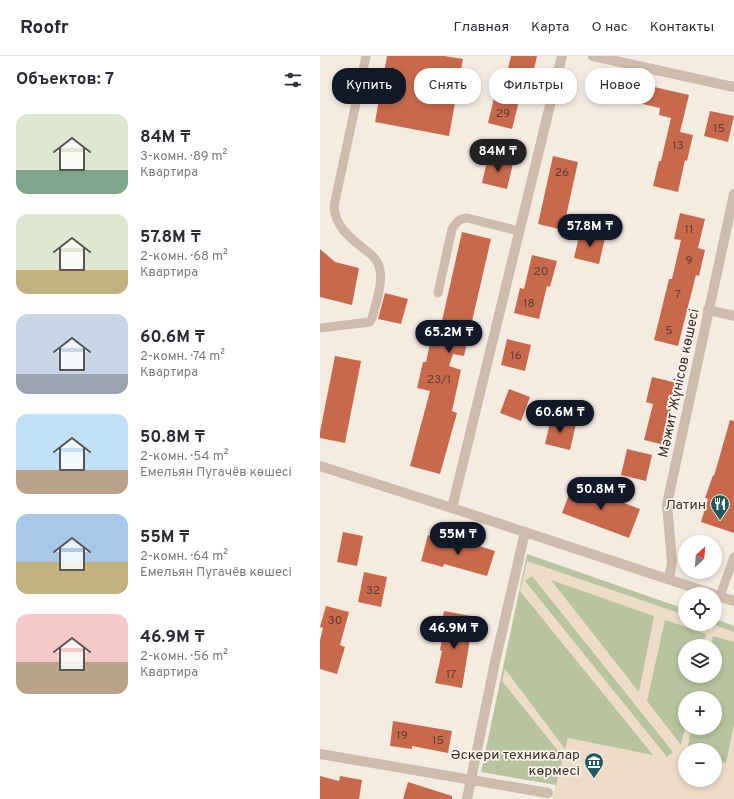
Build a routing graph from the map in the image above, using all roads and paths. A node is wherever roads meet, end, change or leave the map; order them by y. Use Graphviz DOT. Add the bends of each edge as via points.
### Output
graph roads {
  1 [pos="366,56"];
  2 [pos="562,56"];
  3 [pos="593,56"];
  4 [pos="734,87"];
  5 [pos="734,194"];
  6 [pos="520,230"];
  7 [pos="438,293"];
  8 [pos="708,310"];
  9 [pos="734,316"];
  10 [pos="320,328"];
  11 [pos="320,466"];
  12 [pos="452,508"];
  13 [pos="525,532"];
  14 [pos="734,557"];
  15 [pos="669,580"];
  16 [pos="691,587"];
  17 [pos="720,587"];
  18 [pos="722,597"];
  19 [pos="734,601"];
  20 [pos="320,754"];
  21 [pos="472,780"];
  22 [pos="548,792"];
  23 [pos="467,799"];
  1 -- 10 [label="lane" via="334,214 348,236 373,256 379,266 380,280 370,322"];
  2 -- 6 [label="street"];
  3 -- 4 [label="street"];
  5 -- 8 [label="street, Мәжит Жүнісов көшесі"];
  6 -- 7 [label="lane" via="467,218 460,219 452,229"];
  6 -- 12 [label="street"];
  8 -- 9 [label="street"];
  8 -- 15 [label="street, Мәжит Жүнісов көшесі" via="667,504 672,562"];
  11 -- 12 [label="street"];
  12 -- 13 [label="street"];
  13 -- 15 [label="street"];
  13 -- 21 [label="street"];
  14 -- 17 [label="lane"];
  15 -- 16 [label="street"];
  18 -- 19 [label="street"];
  20 -- 21 [label="street"];
  21 -- 22 [label="street"];
  21 -- 23 [label="street"];
}
